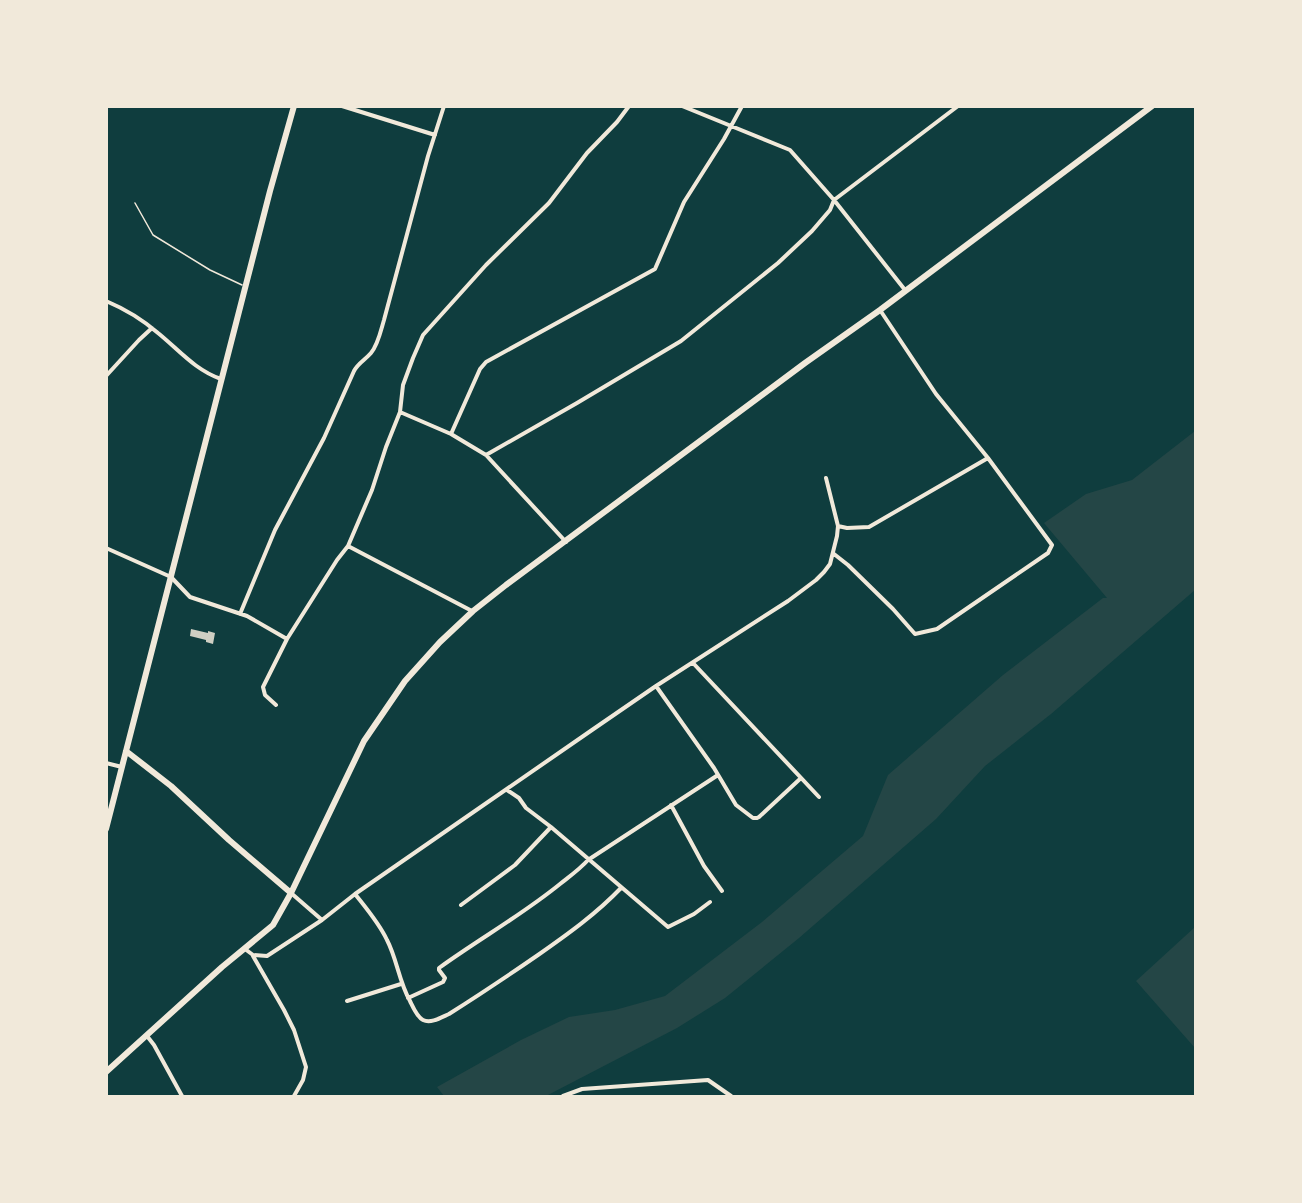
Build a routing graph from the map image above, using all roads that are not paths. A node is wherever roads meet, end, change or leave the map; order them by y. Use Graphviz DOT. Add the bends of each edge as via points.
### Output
graph roads {
  1 [pos="294,106"];
  2 [pos="342,106"];
  3 [pos="444,106"];
  4 [pos="629,106"];
  5 [pos="682,106"];
  6 [pos="742,106"];
  7 [pos="958,106"];
  8 [pos="1152,106"];
  9 [pos="730,127"];
  10 [pos="435,135"];
  11 [pos="834,200"];
  12 [pos="135,203"];
  13 [pos="245,286"];
  14 [pos="905,290"];
  15 [pos="106,301"];
  16 [pos="880,310"];
  17 [pos="153,328"];
  18 [pos="106,376"];
  19 [pos="221,379"];
  20 [pos="400,412"];
  21 [pos="451,435"];
  22 [pos="486,455"];
  23 [pos="988,458"];
  24 [pos="826,478"];
  25 [pos="838,526"];
  26 [pos="566,542"];
  27 [pos="348,546"];
  28 [pos="106,548"];
  29 [pos="833,554"];
  30 [pos="171,577"];
  31 [pos="473,611"];
  32 [pos="240,614"];
  33 [pos="287,639"];
  34 [pos="693,663"];
  35 [pos="656,686"];
  36 [pos="276,705"];
  37 [pos="126,751"];
  38 [pos="106,763"];
  39 [pos="122,767"];
  40 [pos="718,775"];
  41 [pos="801,778"];
  42 [pos="507,789"];
  43 [pos="819,797"];
  44 [pos="671,805"];
  45 [pos="551,827"];
  46 [pos="106,829"];
  47 [pos="588,860"];
  48 [pos="621,888"];
  49 [pos="722,891"];
  50 [pos="291,893"];
  51 [pos="355,894"];
  52 [pos="710,902"];
  53 [pos="461,905"];
  54 [pos="322,920"];
  55 [pos="245,949"];
  56 [pos="253,955"];
  57 [pos="401,984"];
  58 [pos="408,998"];
  59 [pos="347,1001"];
  60 [pos="147,1036"];
  61 [pos="106,1072"];
  62 [pos="182,1096"];
  63 [pos="294,1096"];
  64 [pos="563,1096"];
  65 [pos="731,1096"];
  1 -- 13 [label="main road"];
  2 -- 10 [label="street"];
  3 -- 10 [label="street"];
  4 -- 20 [label="street" via="549,202 428,329 403,385"];
  5 -- 9 [label="street"];
  6 -- 9 [label="street"];
  7 -- 11 [label="street"];
  8 -- 14 [label="main road"];
  9 -- 11 [label="street" via="790,150"];
  9 -- 21 [label="street" via="684,202 655,269 486,362"];
  10 -- 32 [label="street" via="374,350 357,365 275,530"];
  11 -- 14 [label="street"];
  11 -- 22 [label="street" via="812,231 778,263 681,341"];
  12 -- 13 [label="lane" via="153,236"];
  13 -- 19 [label="main road"];
  14 -- 16 [label="main road"];
  15 -- 17 [label="street"];
  16 -- 23 [label="street" via="936,394"];
  16 -- 26 [label="main road"];
  17 -- 18 [label="street"];
  17 -- 19 [label="street" via="189,361"];
  19 -- 30 [label="main road"];
  20 -- 21 [label="street"];
  20 -- 27 [label="street"];
  21 -- 22 [label="street"];
  22 -- 26 [label="street"];
  23 -- 25 [label="street" via="869,527"];
  23 -- 29 [label="street" via="1052,545 1048,553 937,629 915,634"];
  24 -- 25 [label="street"];
  25 -- 29 [label="street"];
  26 -- 31 [label="main road"];
  27 -- 31 [label="street"];
  27 -- 33 [label="street"];
  28 -- 30 [label="street"];
  29 -- 34 [label="street" via="816,580"];
  30 -- 32 [label="street" via="190,597"];
  30 -- 37 [label="main road"];
  31 -- 50 [label="main road" via="405,681 364,741"];
  32 -- 33 [label="street"];
  33 -- 36 [label="street" via="263,690"];
  34 -- 35 [label="street"];
  34 -- 41 [label="street"];
  35 -- 40 [label="street"];
  35 -- 42 [label="street"];
  37 -- 39 [label="main road"];
  37 -- 50 [label="main road"];
  38 -- 39 [label="street"];
  39 -- 46 [label="main road"];
  40 -- 41 [label="street" via="736,805 755,819"];
  40 -- 44 [label="street"];
  41 -- 43 [label="street"];
  42 -- 45 [label="street"];
  42 -- 51 [label="street"];
  44 -- 47 [label="street"];
  44 -- 49 [label="street"];
  45 -- 47 [label="street"];
  45 -- 53 [label="street" via="515,865"];
  47 -- 48 [label="street"];
  47 -- 58 [label="street" via="536,903 439,968 445,978 443,982"];
  48 -- 52 [label="street" via="668,927"];
  48 -- 58 [label="street" via="571,932 439,1019 422,1020"];
  50 -- 54 [label="street"];
  50 -- 55 [label="main road" via="273,925"];
  51 -- 54 [label="street"];
  51 -- 57 [label="street" via="387,940"];
  54 -- 56 [label="street" via="267,956"];
  55 -- 56 [label="street"];
  55 -- 60 [label="main road"];
  56 -- 63 [label="street" via="285,1010 306,1067"];
  57 -- 58 [label="street"];
  57 -- 59 [label="street"];
  60 -- 61 [label="main road"];
  60 -- 62 [label="street"];
  64 -- 65 [label="street" via="582,1089 708,1080"];
}
